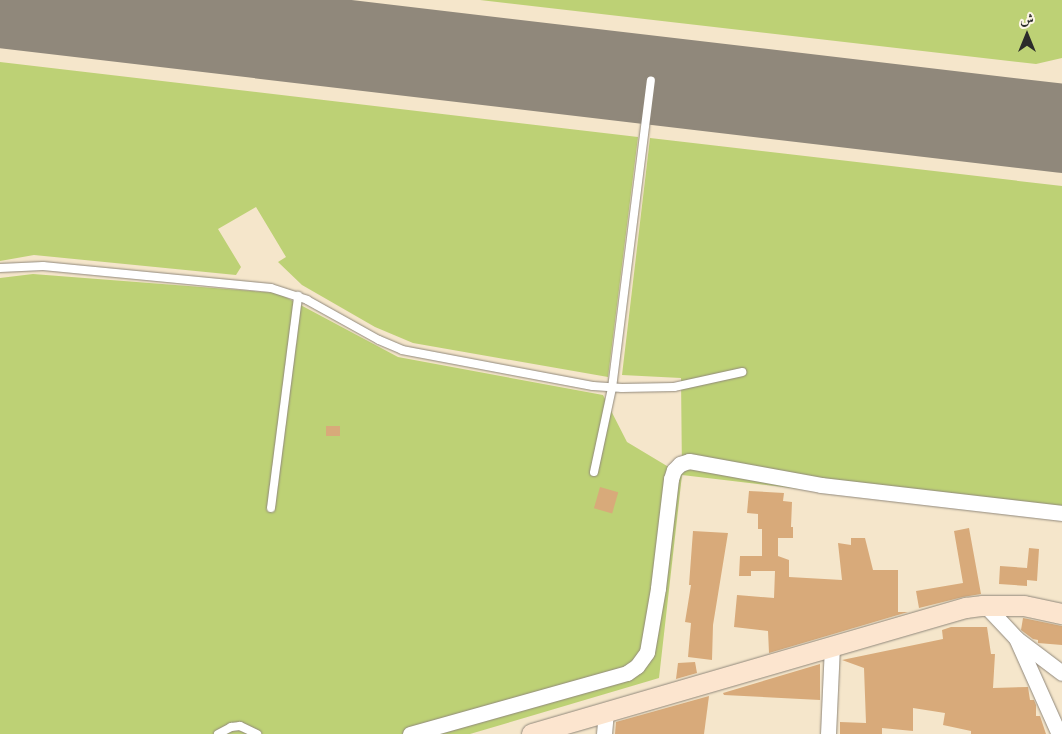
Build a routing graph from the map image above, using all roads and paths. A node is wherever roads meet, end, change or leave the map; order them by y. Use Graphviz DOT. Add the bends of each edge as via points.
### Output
graph roads {
  1 [pos="651,80"];
  2 [pos="0,268"];
  3 [pos="298,296"];
  4 [pos="742,372"];
  5 [pos="612,388"];
  6 [pos="594,472"];
  7 [pos="271,508"];
  8 [pos="1062,513"];
  9 [pos="986,606"];
  10 [pos="1062,614"];
  11 [pos="1016,638"];
  12 [pos="832,647"];
  13 [pos="1062,673"];
  14 [pos="606,713"];
  15 [pos="218,734"];
  16 [pos="256,734"];
  17 [pos="410,734"];
  18 [pos="532,734"];
  19 [pos="604,734"];
  20 [pos="828,734"];
  21 [pos="1059,734"];
  1 -- 5 [label="lane"];
  2 -- 3 [label="lane" via="43,266 258,286"];
  3 -- 5 [label="lane" via="402,350"];
  3 -- 7 [label="lane"];
  4 -- 5 [label="lane" via="674,387"];
  5 -- 6 [label="lane"];
  8 -- 17 [label="street" via="821,485 689,461 680,464 671,478 647,652 637,666 627,673"];
  9 -- 10 [label="street" via="1024,606"];
  9 -- 11 [label="street"];
  9 -- 12 [label="street" via="966,608"];
  11 -- 13 [label="street"];
  11 -- 21 [label="street"];
  12 -- 14 [label="street"];
  12 -- 20 [label="street"];
  14 -- 18 [label="street"];
  14 -- 19 [label="street"];
  15 -- 16 [label="lane" via="240,726"];
}
